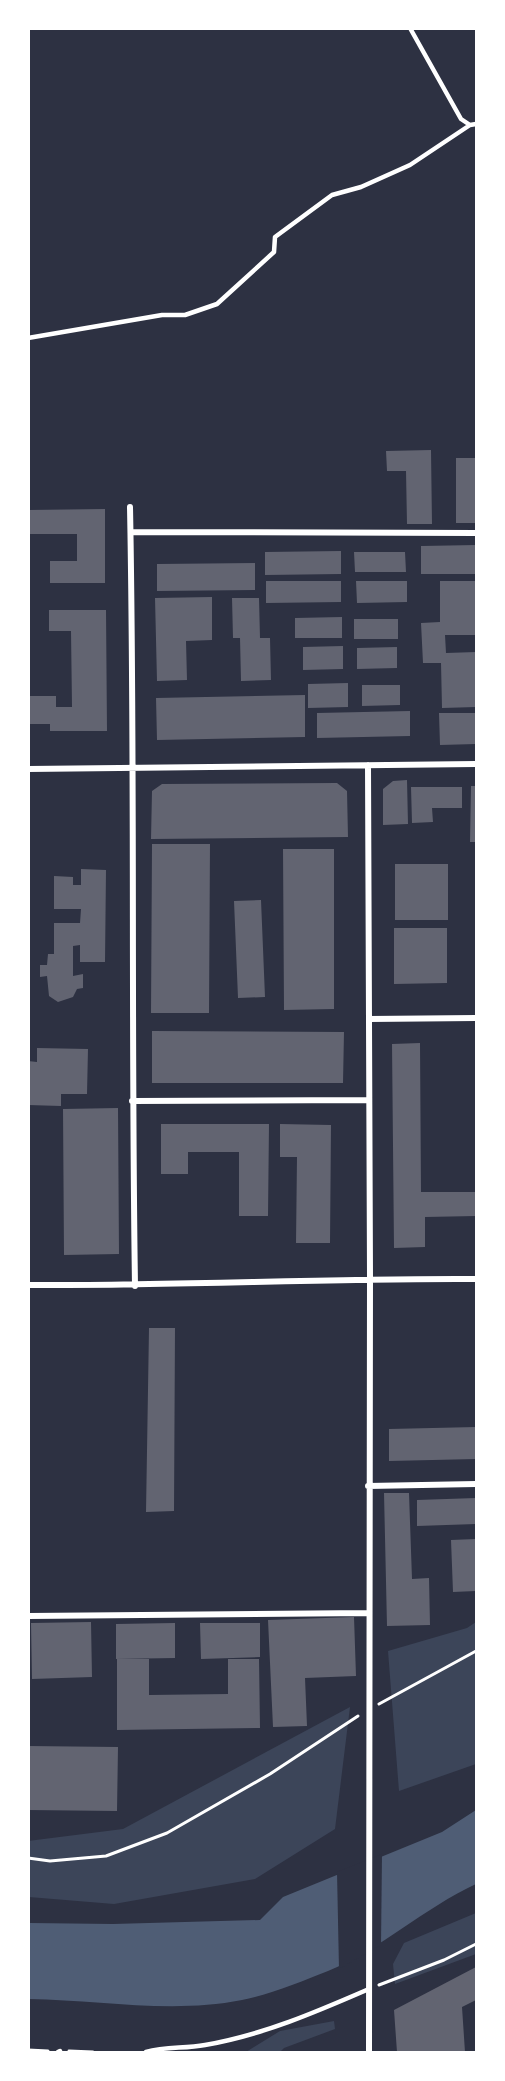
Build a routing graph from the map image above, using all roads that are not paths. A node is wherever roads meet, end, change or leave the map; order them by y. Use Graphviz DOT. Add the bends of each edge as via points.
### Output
graph roads {
  1 [pos="410,28"];
  2 [pos="477,124"];
  3 [pos="470,125"];
  4 [pos="28,338"];
  5 [pos="130,507"];
  6 [pos="131,532"];
  7 [pos="477,533"];
  8 [pos="477,764"];
  9 [pos="368,765"];
  10 [pos="134,768"];
  11 [pos="28,769"];
  12 [pos="477,1018"];
  13 [pos="369,1019"];
  14 [pos="369,1100"];
  15 [pos="132,1101"];
  16 [pos="370,1278"];
  17 [pos="477,1279"];
  18 [pos="28,1285"];
  19 [pos="135,1286"];
  20 [pos="477,1484"];
  21 [pos="368,1486"];
  22 [pos="369,1613"];
  23 [pos="28,1616"];
  24 [pos="369,1989"];
  25 [pos="146,2052"];
  26 [pos="369,2052"];
  1 -- 3 [label="lane" via="461,120"];
  2 -- 3 [label="lane"];
  3 -- 4 [label="lane" via="410,165 332,195 275,237 274,252 217,304 185,315 162,315"];
  5 -- 6 [label="street"];
  6 -- 7 [label="street"];
  6 -- 10 [label="street"];
  8 -- 9 [label="street"];
  9 -- 10 [label="street"];
  9 -- 13 [label="street"];
  10 -- 11 [label="street"];
  10 -- 15 [label="street"];
  12 -- 13 [label="street"];
  13 -- 14 [label="street"];
  14 -- 15 [label="street"];
  14 -- 16 [label="street"];
  15 -- 19 [label="street"];
  16 -- 17 [label="street"];
  16 -- 19 [label="street"];
  16 -- 21 [label="street"];
  18 -- 19 [label="street"];
  20 -- 21 [label="street"];
  21 -- 22 [label="street"];
  22 -- 23 [label="street"];
  22 -- 24 [label="street"];
  24 -- 25 [label="lane" via="287,2025 203,2046 164,2047"];
  24 -- 26 [label="street"];
}
